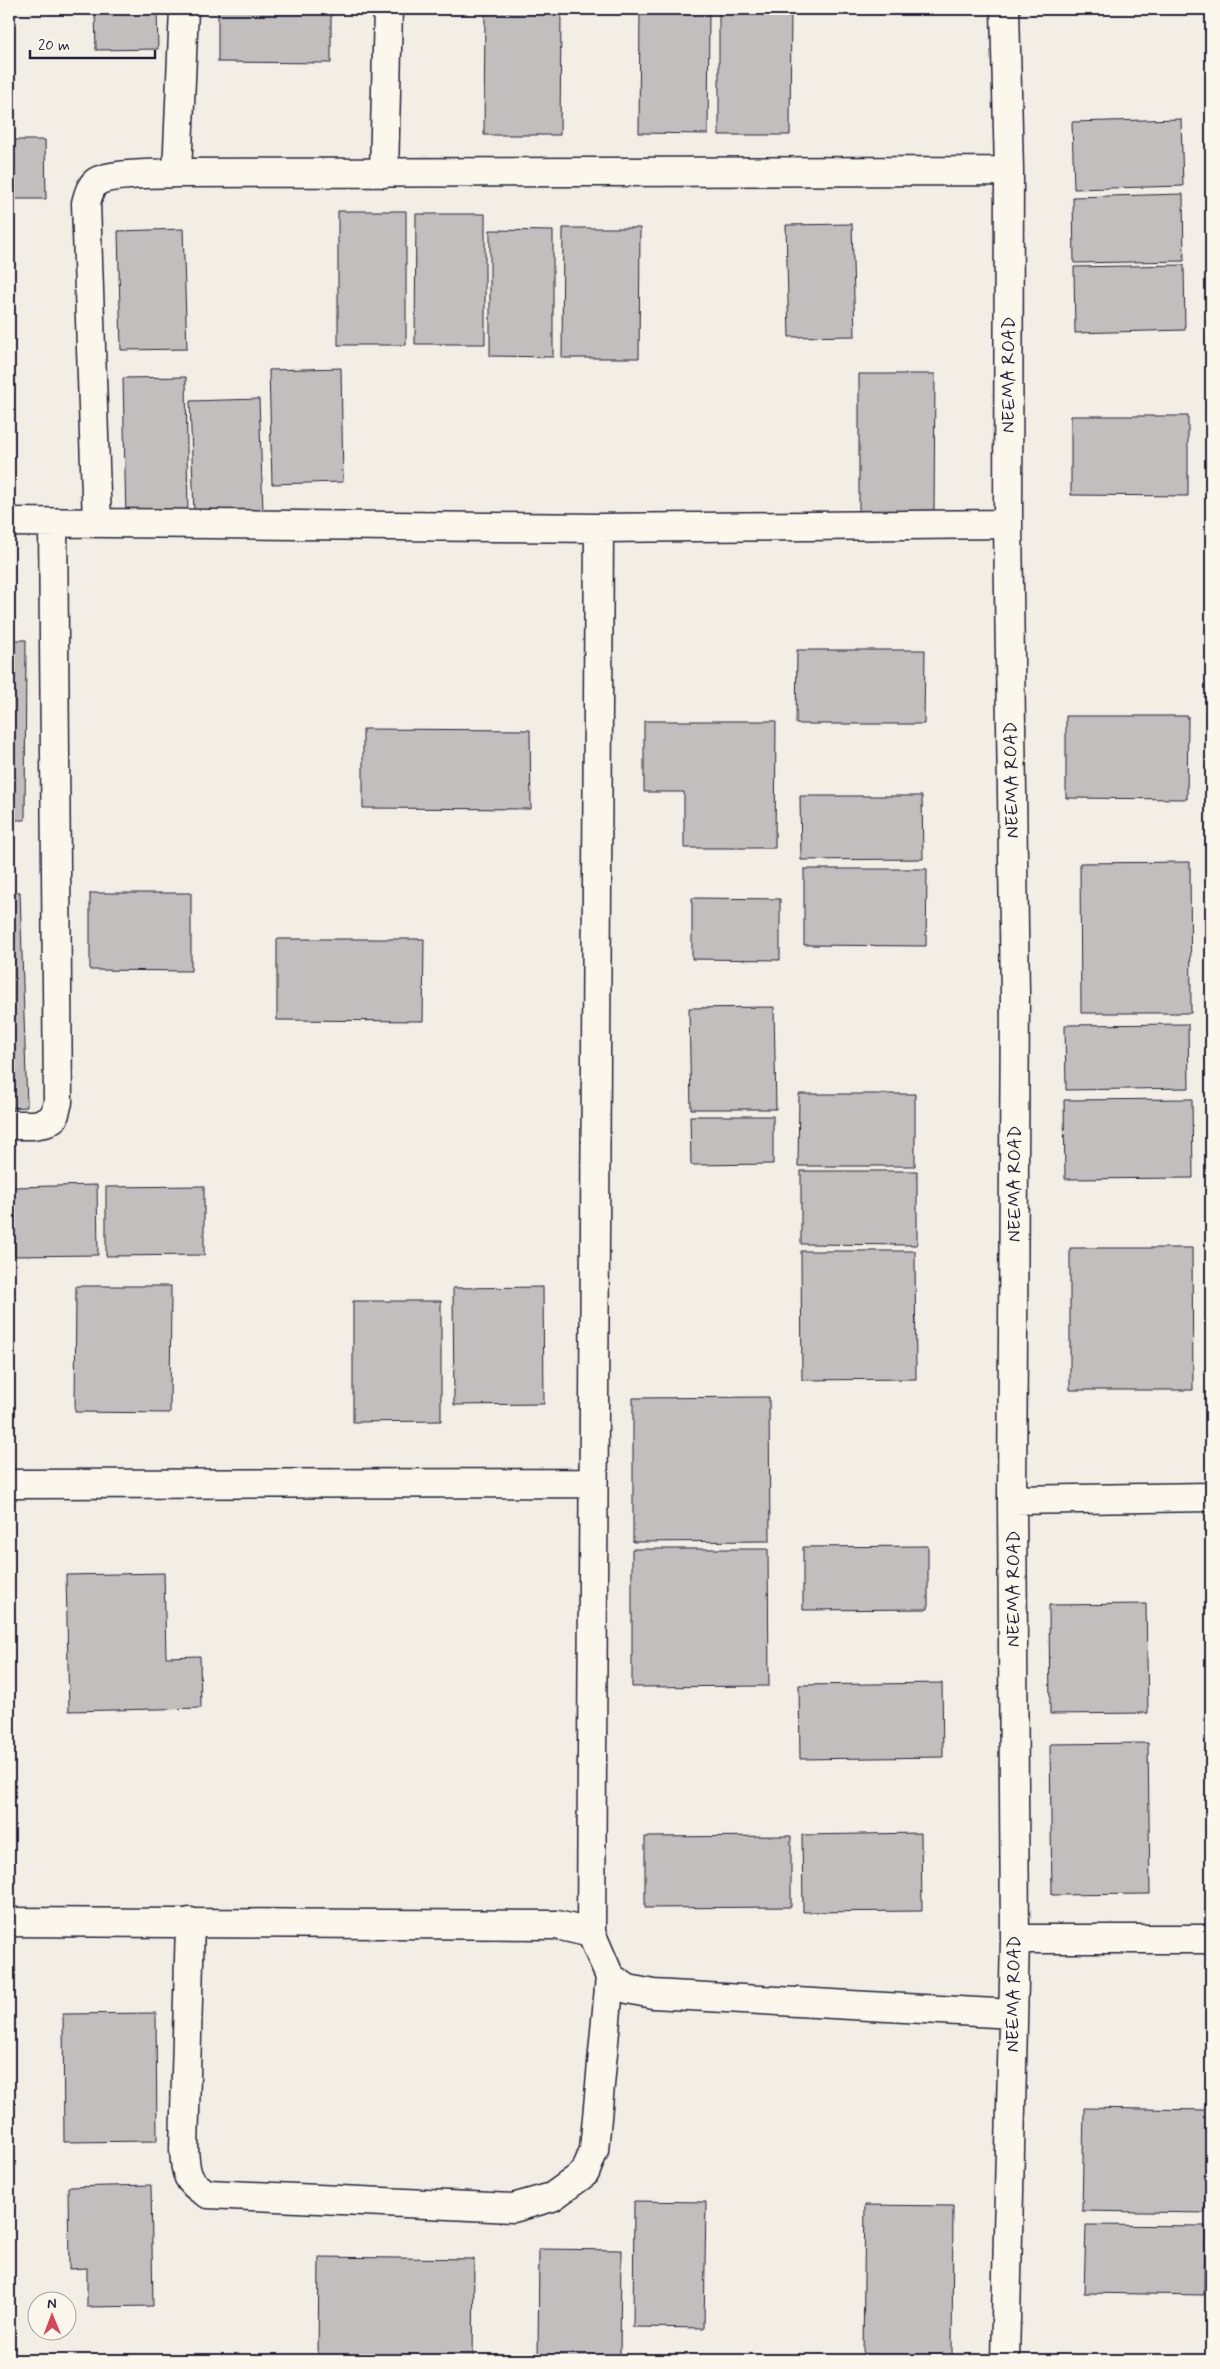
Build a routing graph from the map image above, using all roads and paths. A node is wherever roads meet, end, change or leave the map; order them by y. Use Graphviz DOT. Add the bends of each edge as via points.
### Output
graph roads {
  1 [pos="184,9"];
  2 [pos="388,9"];
  3 [pos="1005,9"];
  4 [pos="1009,171"];
  5 [pos="384,173"];
  6 [pos="177,174"];
  7 [pos="9,522"];
  8 [pos="53,523"];
  9 [pos="97,523"];
  10 [pos="1008,524"];
  11 [pos="599,528"];
  12 [pos="9,1125"];
  13 [pos="593,1483"];
  14 [pos="9,1484"];
  15 [pos="1211,1497"];
  16 [pos="1012,1500"];
  17 [pos="9,1922"];
  18 [pos="190,1922"];
  19 [pos="590,1933"];
  20 [pos="1211,1938"];
  21 [pos="1015,1939"];
  22 [pos="610,1977"];
  23 [pos="1014,2014"];
  24 [pos="1005,2360"];
  1 -- 6 [label="street"];
  2 -- 5 [label="street"];
  3 -- 4 [label="street, NEEMA ROAD"];
  4 -- 5 [label="street"];
  4 -- 10 [label="street, NEEMA ROAD"];
  5 -- 6 [label="street"];
  6 -- 9 [label="street" via="110,177 96,182 88,193"];
  7 -- 8 [label="street"];
  8 -- 9 [label="street"];
  8 -- 12 [label="street" via="58,1102 54,1117 45,1123"];
  9 -- 11 [label="street"];
  10 -- 11 [label="street"];
  10 -- 16 [label="street, NEEMA ROAD" via="1015,994"];
  11 -- 13 [label="street"];
  13 -- 14 [label="street"];
  13 -- 19 [label="street"];
  15 -- 16 [label="street"];
  16 -- 21 [label="street, NEEMA ROAD"];
  17 -- 18 [label="street"];
  18 -- 19 [label="street" via="557,1925"];
  18 -- 22 [label="street" via="184,2150 192,2185 208,2194 513,2208 552,2197 585,2173 594,2150"];
  19 -- 22 [label="street"];
  20 -- 21 [label="street"];
  21 -- 23 [label="street, NEEMA ROAD"];
  22 -- 23 [label="street" via="628,1989 653,1994"];
  23 -- 24 [label="street, NEEMA ROAD"];
}
